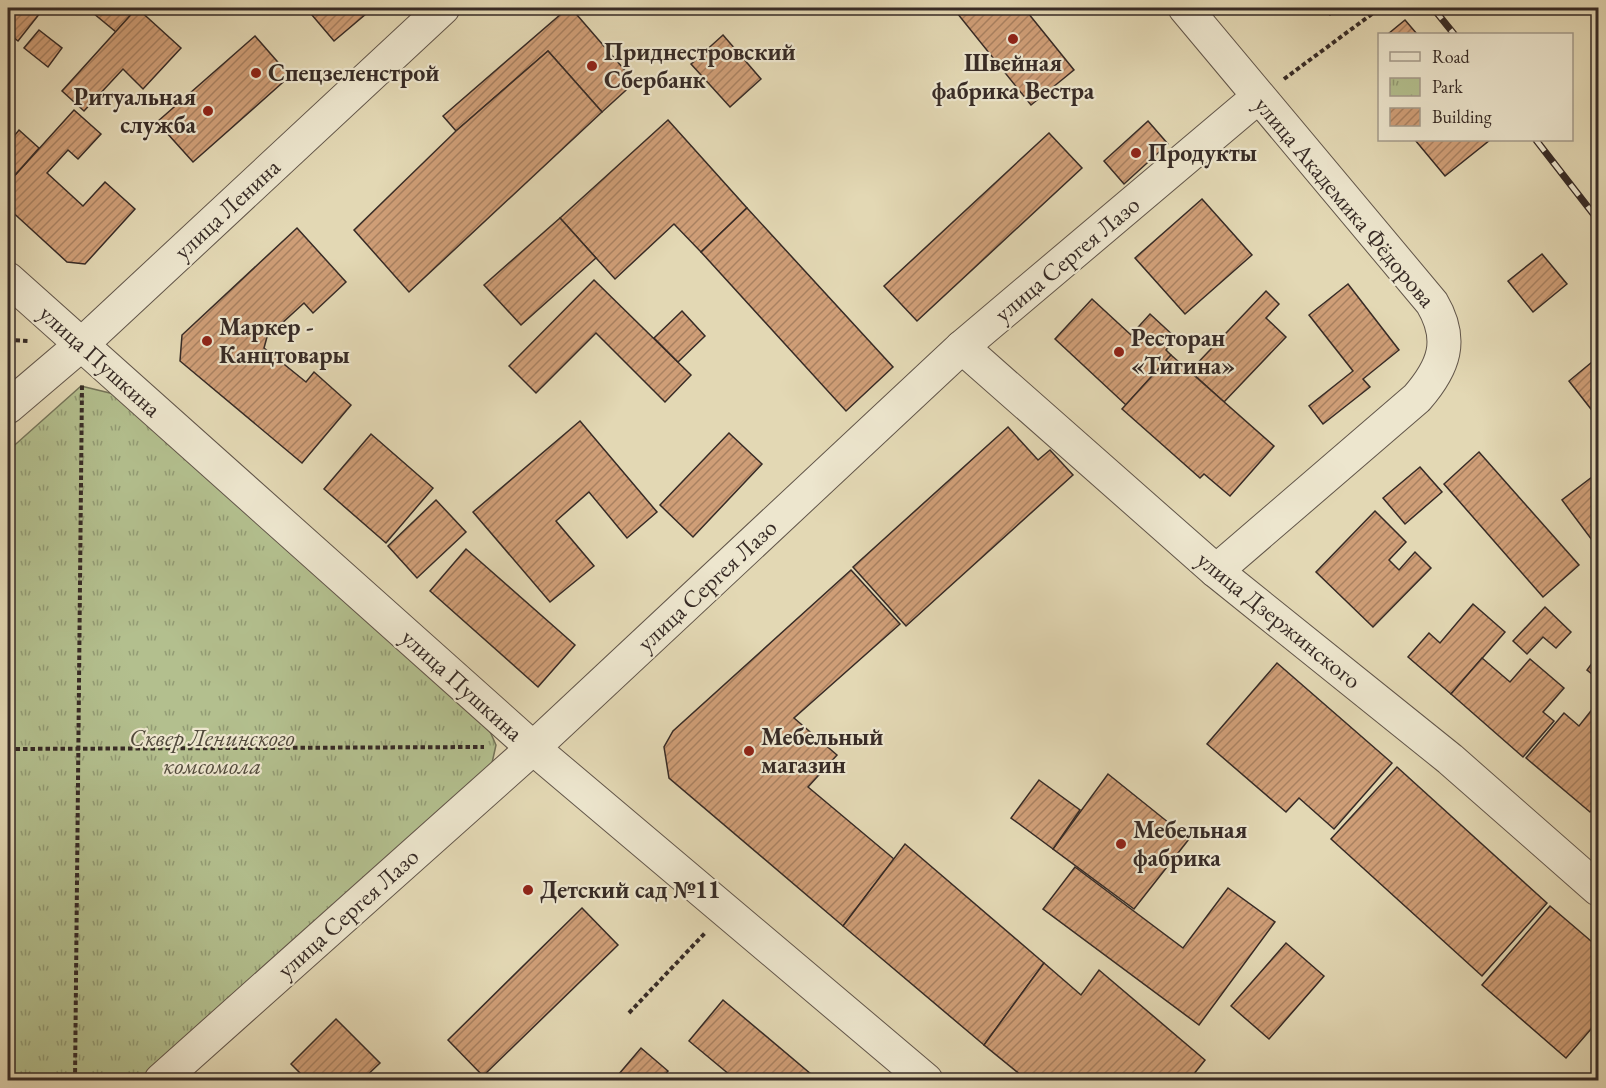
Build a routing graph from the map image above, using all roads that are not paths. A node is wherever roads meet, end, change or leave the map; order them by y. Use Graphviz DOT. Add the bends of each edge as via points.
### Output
graph roads {
  1 [pos="443,8"];
  2 [pos="1185,8"];
  3 [pos="1258,97"];
  4 [pos="8,279"];
  5 [pos="82,344"];
  6 [pos="962,347"];
  7 [pos="8,407"];
  8 [pos="1216,571"];
  9 [pos="533,748"];
  10 [pos="1599,889"];
  11 [pos="161,1080"];
  12 [pos="926,1080"];
  1 -- 5 [label="street, улица Ленина"];
  2 -- 3 [label="street, улица Академика Фёдорова"];
  3 -- 6 [label="street, улица Сергея Лазо"];
  3 -- 8 [label="street, улица Академика Фёдорова" via="1432,303 1442,320 1445,339 1434,378 1417,398"];
  4 -- 5 [label="street, улица Пушкина"];
  5 -- 7 [label="street, улица Ленина"];
  5 -- 9 [label="street, улица Пушкина"];
  6 -- 8 [label="street, улица Дзержинского"];
  6 -- 9 [label="street, улица Сергея Лазо"];
  8 -- 10 [label="street, улица Дзержинского" via="1450,759"];
  9 -- 11 [label="street, улица Сергея Лазо"];
  9 -- 12 [label="street, улица Пушкина"];
}
